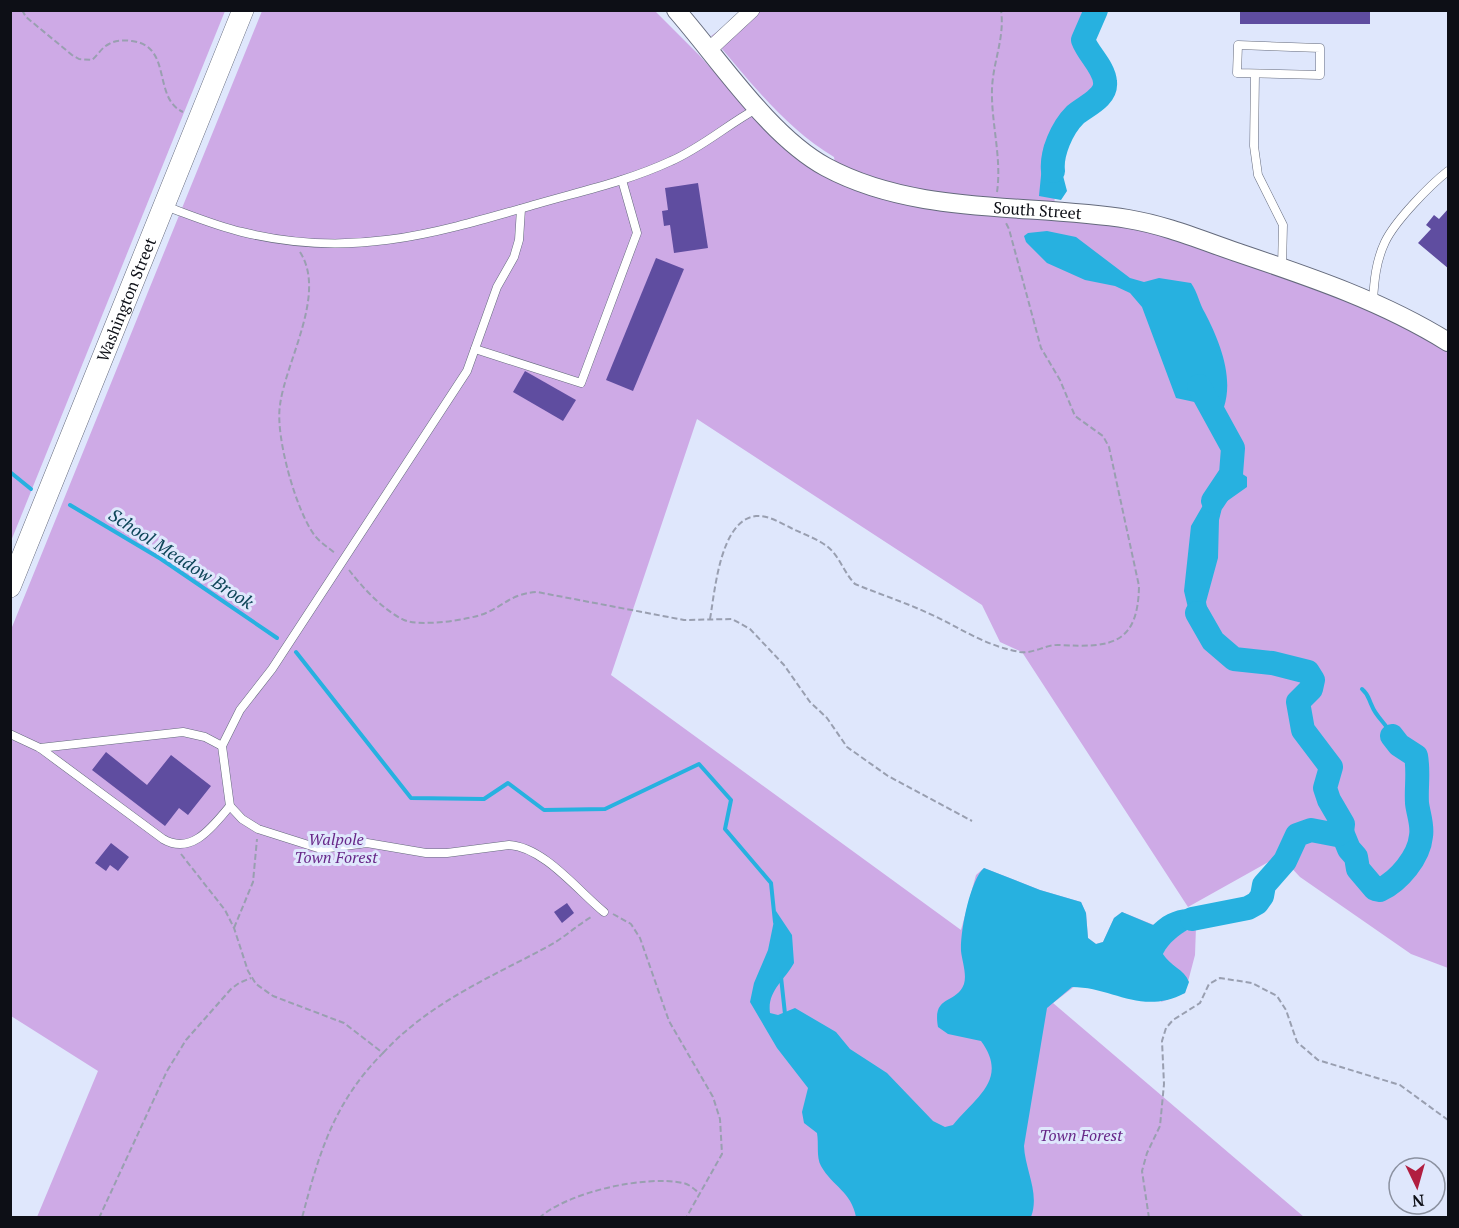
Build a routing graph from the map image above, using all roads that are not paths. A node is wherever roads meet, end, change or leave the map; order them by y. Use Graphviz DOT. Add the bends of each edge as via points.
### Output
graph roads {
  1 [pos="243,10"];
  2 [pos="675,10"];
  3 [pos="752,10"];
  4 [pos="710,49"];
  5 [pos="1255,74"];
  6 [pos="758,109"];
  7 [pos="1449,171"];
  8 [pos="622,180"];
  9 [pos="165,206"];
  10 [pos="521,209"];
  11 [pos="1282,268"];
  12 [pos="1373,302"];
  13 [pos="1449,342"];
  14 [pos="475,349"];
  15 [pos="10,587"];
  16 [pos="10,734"];
  17 [pos="222,746"];
  18 [pos="40,748"];
  19 [pos="230,806"];
  20 [pos="604,912"];
  1 -- 9 [label="main road, Washington Street"];
  2 -- 4 [label="street, South Street"];
  3 -- 4 [label="street"];
  4 -- 6 [label="street, South Street"];
  5 -- 5 [label="lane" via="1237,73 1238,45 1320,48 1320,75"];
  5 -- 11 [label="lane" via="1254,146 1258,174 1283,225"];
  6 -- 8 [label="lane" via="673,160"];
  6 -- 11 [label="street, South Street" via="798,146 835,171 857,180 964,206 1130,219"];
  7 -- 12 [label="lane" via="1432,183 1386,240 1374,277"];
  8 -- 10 [label="lane"];
  8 -- 14 [label="lane" via="637,233 581,382"];
  9 -- 10 [label="lane" via="242,232 294,242 365,244 443,232"];
  9 -- 15 [label="main road, Washington Street"];
  10 -- 14 [label="lane" via="517,249 497,287"];
  11 -- 12 [label="street, South Street"];
  12 -- 13 [label="street, South Street"];
  14 -- 17 [label="lane" via="467,371 272,669 240,710"];
  16 -- 18 [label="lane"];
  17 -- 18 [label="lane" via="183,732"];
  17 -- 19 [label="lane"];
  18 -- 19 [label="lane" via="174,845 194,842"];
  19 -- 20 [label="lane" via="258,829 321,849 372,843 440,853 520,846 542,858"];
}
